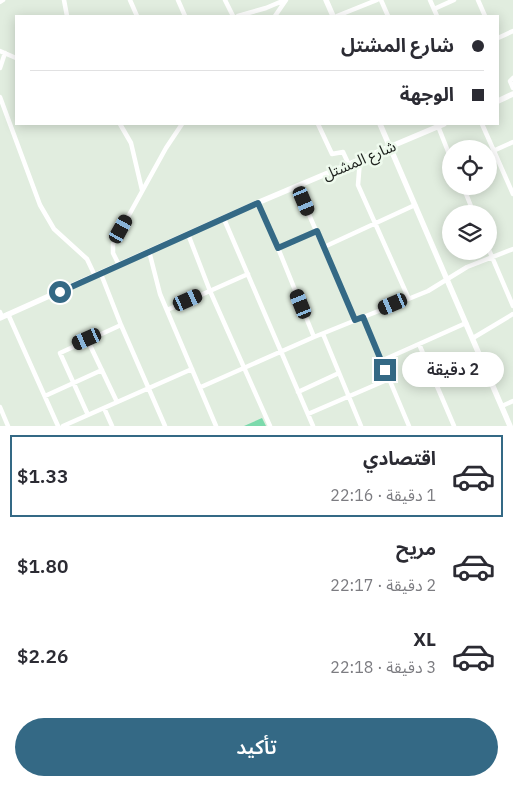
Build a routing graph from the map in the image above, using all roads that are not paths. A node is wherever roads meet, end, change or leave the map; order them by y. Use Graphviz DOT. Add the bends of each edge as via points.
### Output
graph roads {
  1 [pos="3,0"];
  2 [pos="64,0"];
  3 [pos="130,0"];
  4 [pos="178,0"];
  5 [pos="225,0"];
  6 [pos="285,0"];
  7 [pos="326,0"];
  8 [pos="377,0"];
  9 [pos="381,0"];
  10 [pos="430,0"];
  11 [pos="454,0"];
  12 [pos="478,0"];
  13 [pos="0,2"];
  14 [pos="434,9"];
  15 [pos="67,15"];
  16 [pos="137,15"];
  17 [pos="185,15"];
  18 [pos="232,15"];
  19 [pos="242,15"];
  20 [pos="276,15"];
  21 [pos="334,15"];
  22 [pos="338,15"];
  23 [pos="388,15"];
  24 [pos="437,15"];
  25 [pos="485,15"];
  26 [pos="513,31"];
  27 [pos="499,38"];
  28 [pos="2,52"];
  29 [pos="15,58"];
  30 [pos="0,68"];
  31 [pos="513,78"];
  32 [pos="513,88"];
  33 [pos="513,94"];
  34 [pos="0,97"];
  35 [pos="499,101"];
  36 [pos="121,125"];
  37 [pos="181,125"];
  38 [pos="318,125"];
  39 [pos="382,125"];
  40 [pos="441,125"];
  41 [pos="482,125"];
  42 [pos="445,140"];
  43 [pos="489,140"];
  44 [pos="513,142"];
  45 [pos="390,147"];
  46 [pos="497,149"];
  47 [pos="360,160"];
  48 [pos="497,160"];
  49 [pos="349,165"];
  50 [pos="297,186"];
  51 [pos="142,190"];
  52 [pos="513,194"];
  53 [pos="258,203"];
  54 [pos="415,205"];
  55 [pos="224,219"];
  56 [pos="375,224"];
  57 [pos="317,231"];
  58 [pos="188,234"];
  59 [pos="324,247"];
  60 [pos="278,248"];
  61 [pos="513,249"];
  62 [pos="149,251"];
  63 [pos="497,254"];
  64 [pos="482,260"];
  65 [pos="493,260"];
  66 [pos="119,265"];
  67 [pos="248,274"];
  68 [pos="98,275"];
  69 [pos="447,279"];
  70 [pos="210,291"];
  71 [pos="408,298"];
  72 [pos="513,306"];
  73 [pos="167,310"];
  74 [pos="513,314"];
  75 [pos="3,315"];
  76 [pos="363,317"];
  77 [pos="355,320"];
  78 [pos="466,323"];
  79 [pos="121,325"];
  80 [pos="323,334"];
  81 [pos="314,337"];
  82 [pos="473,338"];
  83 [pos="87,339"];
  84 [pos="420,344"];
  85 [pos="281,352"];
  86 [pos="381,361"];
  87 [pos="245,368"];
  88 [pos="192,369"];
  89 [pos="102,370"];
  90 [pos="339,373"];
  91 [pos="389,379"];
  92 [pos="73,383"];
  93 [pos="149,388"];
  94 [pos="201,388"];
  95 [pos="298,392"];
  96 [pos="45,396"];
  97 [pos="349,396"];
  98 [pos="513,401"];
  99 [pos="117,402"];
  100 [pos="502,406"];
  101 [pos="0,407"];
  102 [pos="104,408"];
  103 [pos="308,414"];
  104 [pos="88,415"];
  105 [pos="8,426"];
  106 [pos="58,426"];
  107 [pos="63,426"];
  108 [pos="112,426"];
  109 [pos="165,426"];
  110 [pos="216,426"];
  111 [pos="270,426"];
  112 [pos="313,426"];
  113 [pos="361,426"];
  114 [pos="409,426"];
  115 [pos="454,426"];
  116 [pos="510,426"];
  1 -- 13 [label="street"];
  2 -- 15 [label="street"];
  3 -- 16 [label="street"];
  4 -- 17 [label="street"];
  5 -- 18 [label="street"];
  6 -- 19 [label="street"];
  6 -- 20 [label="street"];
  7 -- 21 [label="street"];
  8 -- 22 [label="street"];
  9 -- 23 [label="street"];
  10 -- 14 [label="street"];
  11 -- 14 [label="street"];
  12 -- 25 [label="street"];
  14 -- 24 [label="street"];
  26 -- 27 [label="street"];
  28 -- 29 [label="street"];
  28 -- 30 [label="street"];
  31 -- 32 [label="street" via="510,80"];
  33 -- 35 [label="street"];
  34 -- 68 [label="street" via="40,205 54,229 87,259"];
  36 -- 51 [label="street" via="130,143"];
  37 -- 51 [label="street"];
  38 -- 49 [label="street" via="332,154 343,152"];
  39 -- 45 [label="street"];
  40 -- 42 [label="street"];
  40 -- 45 [label="street, شارع المشتل"];
  41 -- 43 [label="street"];
  44 -- 46 [label="street"];
  45 -- 47 [label="street, شارع المشتل"];
  45 -- 54 [label="street"];
  47 -- 49 [label="street, شارع المشتل"];
  47 -- 56 [label="street" via="358,184"];
  48 -- 52 [label="street"];
  49 -- 50 [label="street, شارع المشتل"];
  50 -- 53 [label="street, شارع المشتل"];
  50 -- 57 [label="street"];
  51 -- 66 [label="street" via="113,244"];
  53 -- 55 [label="street, شارع المشتل"];
  53 -- 60 [label="street"];
  54 -- 56 [label="street"];
  54 -- 69 [label="street"];
  55 -- 58 [label="street, شارع المشتل"];
  55 -- 67 [label="street"];
  56 -- 59 [label="street"];
  56 -- 71 [label="street"];
  57 -- 59 [label="street"];
  57 -- 60 [label="street"];
  58 -- 62 [label="street, شارع المشتل"];
  58 -- 70 [label="street"];
  59 -- 77 [label="street"];
  60 -- 81 [label="street"];
  61 -- 63 [label="street"];
  62 -- 66 [label="street, شارع المشتل"];
  62 -- 73 [label="street"];
  64 -- 69 [label="street"];
  65 -- 72 [label="street"];
  66 -- 68 [label="street, شارع المشتل"];
  67 -- 70 [label="street"];
  67 -- 85 [label="street"];
  68 -- 75 [label="street, شارع المشتل"];
  68 -- 79 [label="street"];
  69 -- 71 [label="street"];
  69 -- 78 [label="street"];
  70 -- 73 [label="street"];
  70 -- 87 [label="street"];
  71 -- 76 [label="street"];
  73 -- 88 [label="street"];
  74 -- 82 [label="street"];
  75 -- 96 [label="street"];
  76 -- 77 [label="street"];
  76 -- 86 [label="street"];
  77 -- 80 [label="street"];
  78 -- 82 [label="street"];
  78 -- 84 [label="street"];
  79 -- 83 [label="street"];
  79 -- 93 [label="street"];
  80 -- 81 [label="street"];
  80 -- 90 [label="street"];
  81 -- 85 [label="street"];
  82 -- 100 [label="street"];
  83 -- 89 [label="street"];
  83 -- 92 [label="street" via="60,352"];
  84 -- 86 [label="street"];
  84 -- 115 [label="street"];
  85 -- 87 [label="street"];
  85 -- 95 [label="street"];
  86 -- 91 [label="street"];
  87 -- 94 [label="street"];
  87 -- 111 [label="street"];
  88 -- 93 [label="street"];
  88 -- 94 [label="street"];
  89 -- 92 [label="street"];
  89 -- 99 [label="street"];
  90 -- 95 [label="street"];
  90 -- 97 [label="street"];
  91 -- 97 [label="street"];
  91 -- 114 [label="street"];
  92 -- 96 [label="street"];
  92 -- 104 [label="street"];
  93 -- 99 [label="street"];
  93 -- 109 [label="street"];
  94 -- 110 [label="street"];
  95 -- 103 [label="street"];
  96 -- 106 [label="street"];
  97 -- 103 [label="street"];
  97 -- 113 [label="street"];
  98 -- 100 [label="street"];
  99 -- 102 [label="street"];
  100 -- 116 [label="street"];
  101 -- 105 [label="street"];
  102 -- 104 [label="street"];
  102 -- 108 [label="street"];
  103 -- 112 [label="street"];
  104 -- 107 [label="street"];
}
